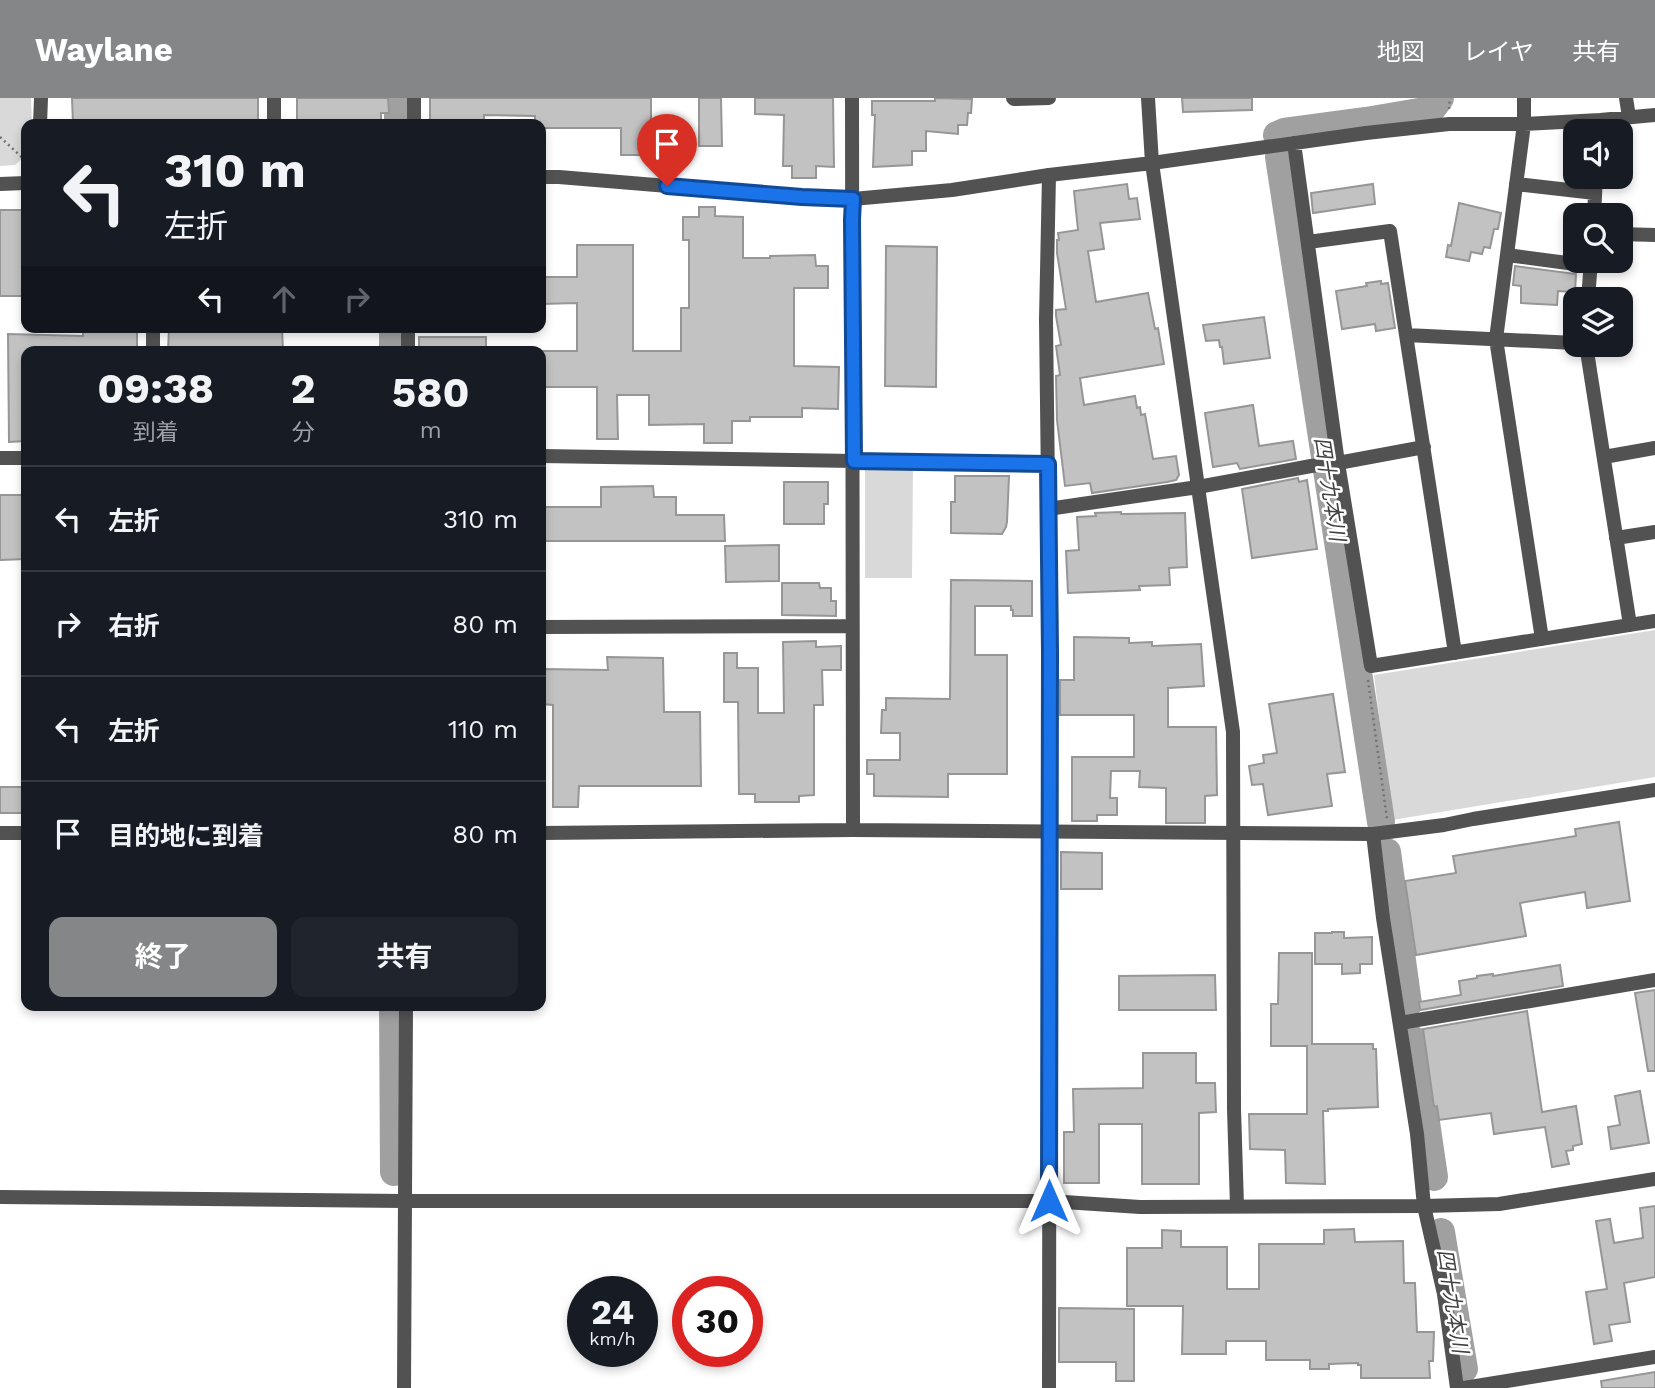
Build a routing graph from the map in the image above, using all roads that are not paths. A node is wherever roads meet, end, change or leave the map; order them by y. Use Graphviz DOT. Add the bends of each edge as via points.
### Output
graph roads {
  1 [pos="41,98"];
  2 [pos="274,98"];
  3 [pos="414,98"];
  4 [pos="852,98"];
  5 [pos="1013,98"];
  6 [pos="1049,98"];
  7 [pos="1148,98"];
  8 [pos="1524,98"];
  9 [pos="1626,98"];
  10 [pos="1655,115"];
  11 [pos="1629,117"];
  12 [pos="40,119"];
  13 [pos="274,119"];
  14 [pos="414,119"];
  15 [pos="1622,119"];
  16 [pos="1524,124"];
  17 [pos="1563,125"];
  18 [pos="1294,143"];
  19 [pos="1152,163"];
  20 [pos="1049,175"];
  21 [pos="546,177"];
  22 [pos="21,183"];
  23 [pos="0,184"];
  24 [pos="1516,184"];
  25 [pos="1595,189"];
  26 [pos="1595,193"];
  27 [pos="853,199"];
  28 [pos="1595,203"];
  29 [pos="1633,234"];
  30 [pos="1655,235"];
  31 [pos="1307,242"];
  32 [pos="1507,255"];
  33 [pos="1563,260"];
  34 [pos="1406,335"];
  35 [pos="1496,339"];
  36 [pos="1563,342"];
  37 [pos="1588,357"];
  38 [pos="1423,447"];
  39 [pos="1655,448"];
  40 [pos="546,456"];
  41 [pos="1604,457"];
  42 [pos="0,458"];
  43 [pos="21,458"];
  44 [pos="854,461"];
  45 [pos="1338,463"];
  46 [pos="1048,464"];
  47 [pos="1198,487"];
  48 [pos="1048,509"];
  49 [pos="1655,532"];
  50 [pos="1616,538"];
  51 [pos="1655,621"];
  52 [pos="1630,625"];
  53 [pos="852,626"];
  54 [pos="546,627"];
  55 [pos="1542,639"];
  56 [pos="1455,653"];
  57 [pos="1655,790"];
  58 [pos="853,830"];
  59 [pos="0,833"];
  60 [pos="21,833"];
  61 [pos="546,833"];
  62 [pos="1049,833"];
  63 [pos="1234,834"];
  64 [pos="1373,834"];
  65 [pos="1655,980"];
  66 [pos="406,1011"];
  67 [pos="1400,1023"];
  68 [pos="1655,1179"];
  69 [pos="0,1197"];
  70 [pos="404,1201"];
  71 [pos="1049,1201"];
  72 [pos="1237,1206"];
  73 [pos="1424,1206"];
  74 [pos="1655,1357"];
  75 [pos="404,1388"];
  76 [pos="1049,1388"];
  77 [pos="1457,1388"];
  78 [pos="1464,1388"];
  1 -- 12 [label="street"];
  2 -- 13 [label="street"];
  3 -- 14 [label="street"];
  4 -- 27 [label="street"];
  5 -- 6 [label="street"];
  7 -- 19 [label="street"];
  8 -- 16 [label="street"];
  9 -- 11 [label="street"];
  10 -- 11 [label="street"];
  11 -- 15 [label="street"];
  16 -- 17 [label="street"];
  16 -- 18 [label="street" via="1449,124"];
  16 -- 24 [label="street"];
  18 -- 19 [label="street"];
  18 -- 31 [label="street"];
  19 -- 20 [label="street"];
  19 -- 47 [label="street"];
  20 -- 27 [label="street"];
  20 -- 46 [label="street"];
  21 -- 27 [label="street"];
  22 -- 23 [label="street"];
  24 -- 26 [label="street"];
  24 -- 32 [label="street"];
  25 -- 26 [label="street"];
  26 -- 28 [label="street"];
  27 -- 44 [label="street"];
  29 -- 30 [label="street"];
  31 -- 34 [label="street" via="1391,231"];
  31 -- 45 [label="street"];
  32 -- 33 [label="street"];
  32 -- 35 [label="street"];
  34 -- 35 [label="street"];
  34 -- 38 [label="street"];
  35 -- 36 [label="street"];
  35 -- 55 [label="street"];
  37 -- 41 [label="street"];
  38 -- 45 [label="street"];
  38 -- 56 [label="street"];
  39 -- 41 [label="street"];
  40 -- 44 [label="street"];
  41 -- 50 [label="street"];
  42 -- 43 [label="street"];
  44 -- 46 [label="street"];
  44 -- 53 [label="street"];
  45 -- 47 [label="street"];
  45 -- 56 [label="street" via="1371,666"];
  46 -- 48 [label="street"];
  47 -- 48 [label="street"];
  47 -- 63 [label="street" via="1233,732"];
  48 -- 62 [label="street"];
  49 -- 50 [label="street"];
  50 -- 52 [label="street"];
  51 -- 52 [label="street"];
  52 -- 55 [label="street"];
  53 -- 54 [label="street"];
  53 -- 58 [label="street"];
  55 -- 56 [label="street"];
  57 -- 64 [label="street"];
  58 -- 61 [label="street"];
  58 -- 62 [label="street"];
  59 -- 60 [label="street"];
  62 -- 63 [label="street"];
  62 -- 71 [label="street"];
  63 -- 64 [label="street"];
  63 -- 72 [label="street"];
  64 -- 67 [label="street"];
  65 -- 67 [label="street"];
  66 -- 70 [label="street"];
  67 -- 73 [label="street"];
  68 -- 73 [label="street" via="1499,1204"];
  69 -- 70 [label="street"];
  70 -- 71 [label="street"];
  70 -- 75 [label="street"];
  71 -- 72 [label="street" via="1140,1207"];
  71 -- 76 [label="street"];
  72 -- 73 [label="street"];
  73 -- 77 [label="street" via="1444,1294"];
  74 -- 78 [label="street"];
}
